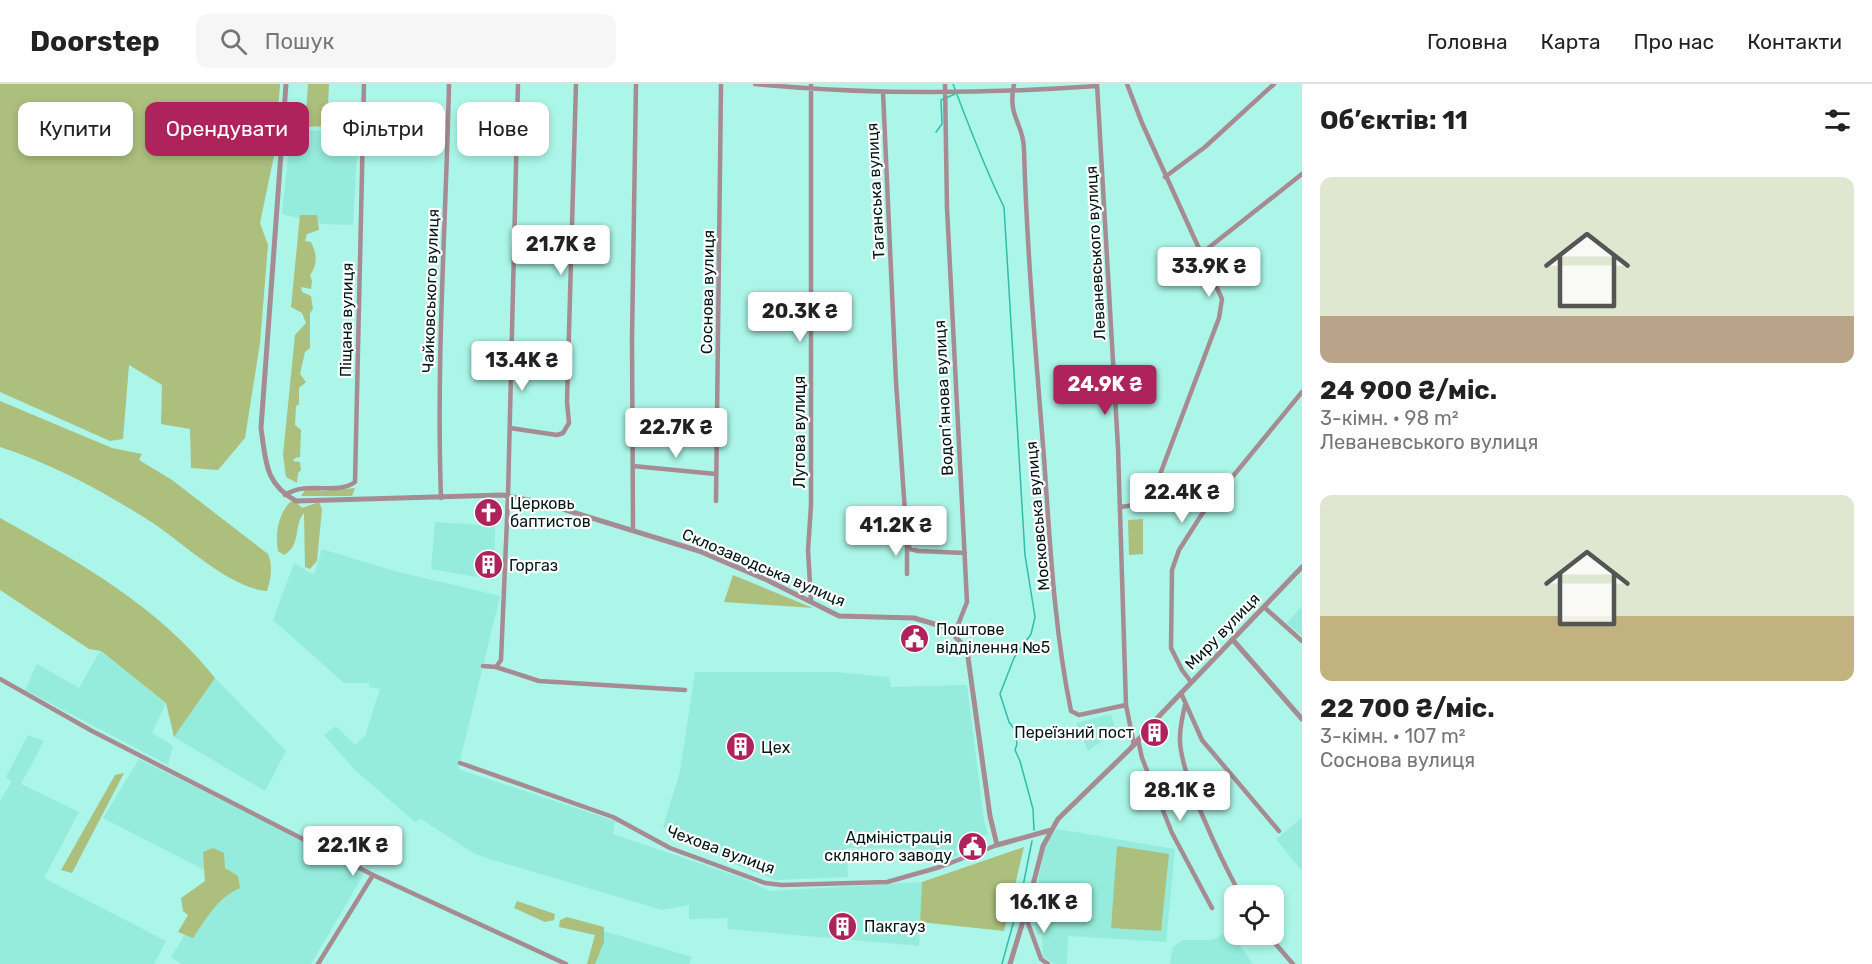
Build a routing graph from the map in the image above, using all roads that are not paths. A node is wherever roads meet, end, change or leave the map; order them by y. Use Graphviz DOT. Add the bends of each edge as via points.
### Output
graph roads {
  1 [pos="286,84"];
  2 [pos="364,84"];
  3 [pos="449,84"];
  4 [pos="518,84"];
  5 [pos="576,84"];
  6 [pos="636,84"];
  7 [pos="721,84"];
  8 [pos="755,84"];
  9 [pos="945,84"];
  10 [pos="1014,84"];
  11 [pos="1127,84"];
  12 [pos="1274,84"];
  13 [pos="1097,85"];
  14 [pos="811,87"];
  15 [pos="883,92"];
  16 [pos="1012,92"];
  17 [pos="946,93"];
  18 [pos="1302,174"];
  19 [pos="1165,177"];
  20 [pos="1202,254"];
  21 [pos="1302,392"];
  22 [pos="510,428"];
  23 [pos="633,466"];
  24 [pos="716,474"];
  25 [pos="283,493"];
  26 [pos="508,496"];
  27 [pos="441,499"];
  28 [pos="716,501"];
  29 [pos="1120,507"];
  30 [pos="633,530"];
  31 [pos="907,541"];
  32 [pos="965,553"];
  33 [pos="1302,567"];
  34 [pos="907,574"];
  35 [pos="811,601"];
  36 [pos="1264,607"];
  37 [pos="954,635"];
  38 [pos="1233,640"];
  39 [pos="1302,641"];
  40 [pos="483,666"];
  41 [pos="496,667"];
  42 [pos="0,679"];
  43 [pos="1191,682"];
  44 [pos="685,690"];
  45 [pos="1181,693"];
  46 [pos="1126,705"];
  47 [pos="1185,705"];
  48 [pos="1302,719"];
  49 [pos="1136,742"];
  50 [pos="460,763"];
  51 [pos="1050,830"];
  52 [pos="1279,831"];
  53 [pos="997,845"];
  54 [pos="373,875"];
  55 [pos="1235,885"];
  56 [pos="1212,909"];
  57 [pos="1025,915"];
  58 [pos="1277,945"];
  59 [pos="318,964"];
  60 [pos="566,964"];
  61 [pos="1010,964"];
  62 [pos="1048,964"];
  63 [pos="1293,964"];
  1 -- 25 [label="street" via="261,428 267,469"];
  2 -- 25 [label="street, Піщана вулиця" via="355,482 347,488 297,488"];
  3 -- 27 [label="street, Чайковського вулиця" via="440,316"];
  4 -- 22 [label="street"];
  5 -- 22 [label="street" via="568,423 563,433 557,435"];
  6 -- 23 [label="street"];
  7 -- 24 [label="street, Соснова вулиця"];
  8 -- 14 [label="street"];
  9 -- 17 [label="street, Водоп’янова вулиця"];
  10 -- 16 [label="street, Московська вулиця"];
  11 -- 19 [label="street"];
  12 -- 19 [label="street" via="1205,147"];
  13 -- 16 [label="street"];
  13 -- 29 [label="street, Леваневського вулиця"];
  14 -- 15 [label="street"];
  14 -- 35 [label="street, Лугова вулиця"];
  15 -- 17 [label="street"];
  15 -- 31 [label="street, Таганська вулиця"];
  16 -- 17 [label="street"];
  16 -- 46 [label="street, Московська вулиця" via="1010,105 1024,146 1024,206 1050,548 1065,684 1071,711 1078,715"];
  17 -- 32 [label="street, Водоп’янова вулиця" via="947,208"];
  18 -- 20 [label="street"];
  19 -- 20 [label="street"];
  20 -- 29 [label="street" via="1222,299 1219,318 1153,493 1139,505"];
  21 -- 43 [label="street" via="1202,514 1179,550 1172,570 1171,648"];
  22 -- 26 [label="street"];
  23 -- 24 [label="street"];
  23 -- 30 [label="street"];
  24 -- 28 [label="street, Соснова вулиця"];
  25 -- 27 [label="street, Склозаводська вулиця" via="296,501"];
  26 -- 27 [label="street, Склозаводська вулиця"];
  26 -- 30 [label="street, Склозаводська вулиця"];
  26 -- 41 [label="street" via="501,660"];
  29 -- 46 [label="street, Леваневського вулиця"];
  30 -- 35 [label="street, Склозаводська вулиця" via="699,551"];
  31 -- 32 [label="street" via="910,549 918,551"];
  31 -- 34 [label="street, Таганська вулиця"];
  32 -- 37 [label="street, Водоп’янова вулиця" via="967,602"];
  33 -- 36 [label="street, Миру вулиця"];
  35 -- 37 [label="street, Склозаводська вулиця" via="839,616 914,618 948,628"];
  36 -- 38 [label="street, Миру вулиця"];
  36 -- 39 [label="street"];
  37 -- 53 [label="street" via="967,650"];
  38 -- 43 [label="street, Миру вулиця"];
  38 -- 48 [label="street"];
  40 -- 41 [label="street"];
  41 -- 44 [label="street" via="539,681"];
  42 -- 54 [label="street" via="92,731"];
  43 -- 45 [label="street, Миру вулиця"];
  45 -- 47 [label="street"];
  45 -- 49 [label="street, Миру вулиця"];
  46 -- 49 [label="street, Леваневського вулиця"];
  47 -- 52 [label="street" via="1202,740"];
  47 -- 55 [label="street" via="1179,738 1184,762"];
  49 -- 51 [label="street"];
  49 -- 56 [label="street, Леваневського вулиця" via="1172,833"];
  50 -- 53 [label="street, Чехова вулиця" via="614,817 670,848 765,883 887,882"];
  51 -- 53 [label="street, Чехова вулиця"];
  51 -- 57 [label="street" via="1042,846"];
  54 -- 59 [label="street"];
  54 -- 60 [label="street"];
  57 -- 61 [label="street"];
  57 -- 62 [label="street" via="1041,958"];
  58 -- 63 [label="street"];
}
